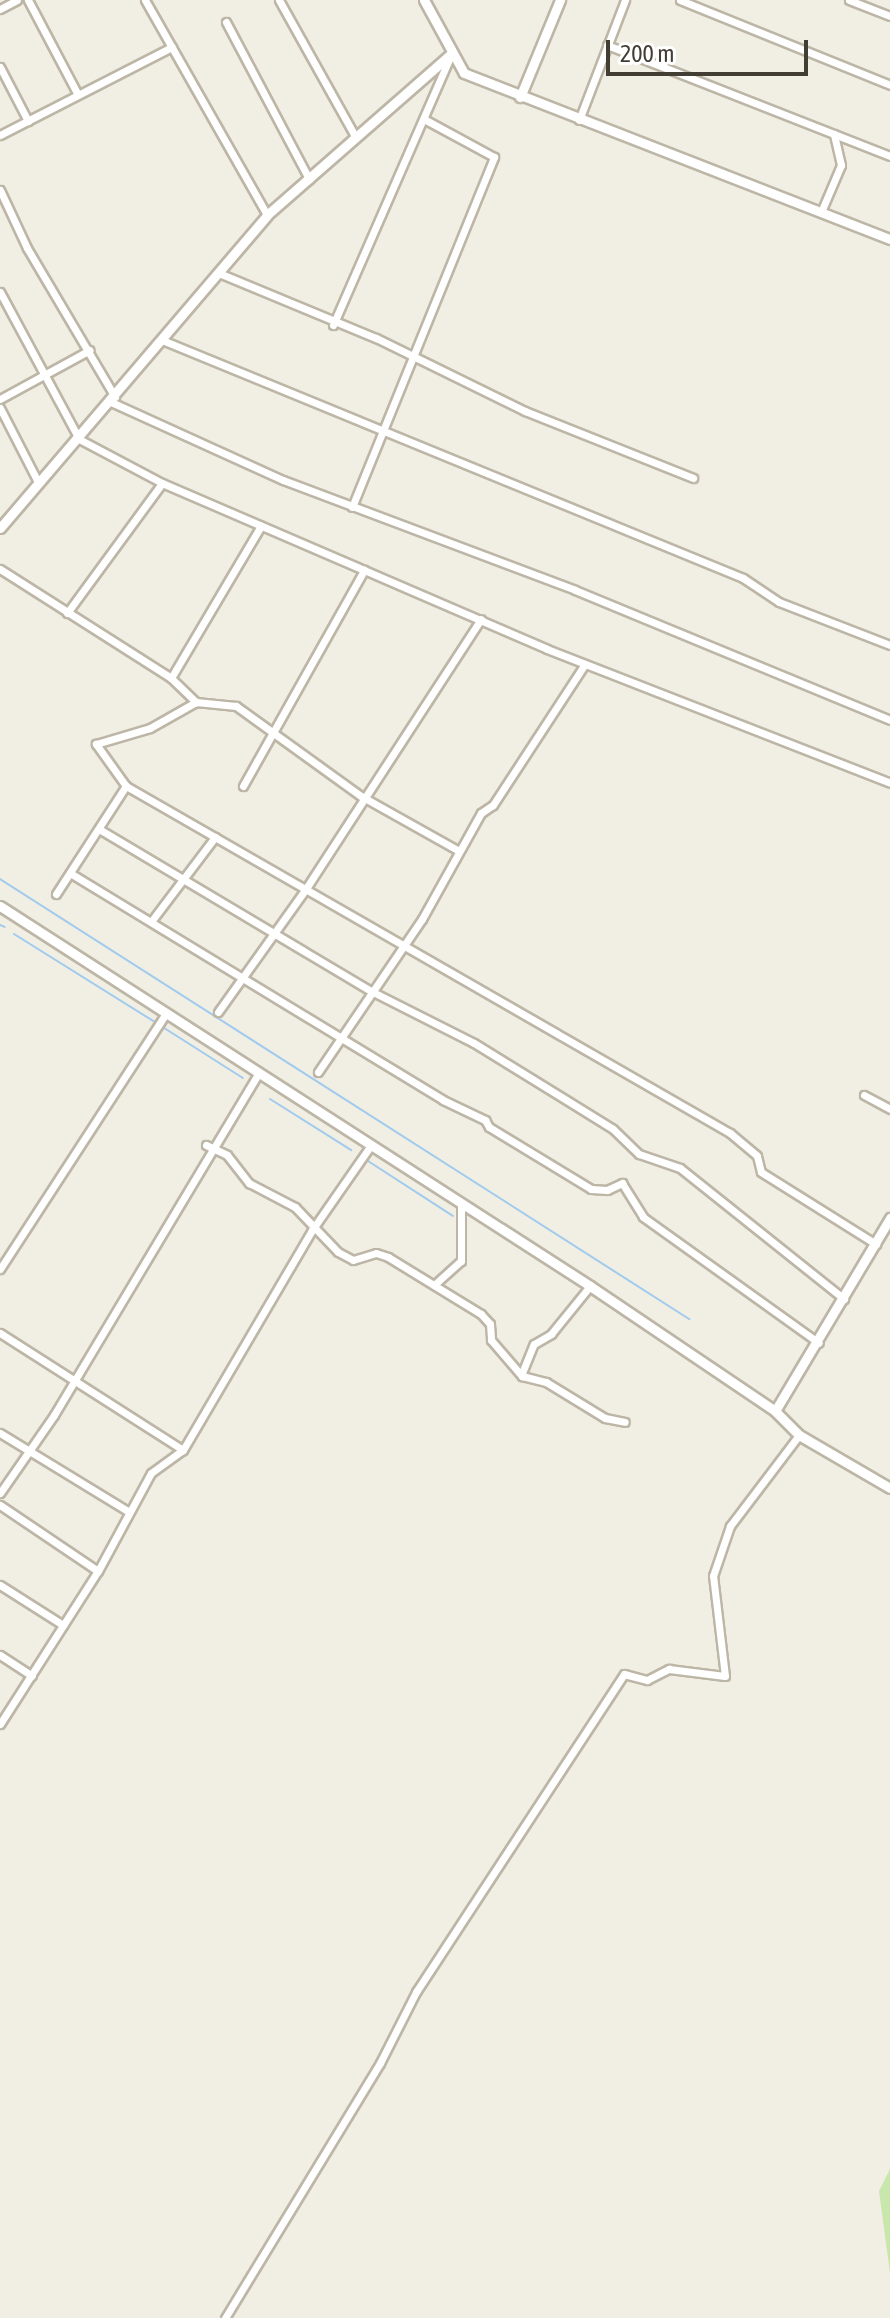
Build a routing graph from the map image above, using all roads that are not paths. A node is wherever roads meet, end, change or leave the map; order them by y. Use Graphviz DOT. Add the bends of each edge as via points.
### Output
graph roads {
  1 [pos="17,0"];
  2 [pos="28,0"];
  3 [pos="145,0"];
  4 [pos="279,0"];
  5 [pos="424,0"];
  6 [pos="560,0"];
  7 [pos="625,0"];
  8 [pos="680,0"];
  9 [pos="849,0"];
  10 [pos="0,9"];
  11 [pos="890,16"];
  12 [pos="226,22"];
  13 [pos="607,45"];
  14 [pos="172,47"];
  15 [pos="452,53"];
  16 [pos="0,67"];
  17 [pos="890,85"];
  18 [pos="78,95"];
  19 [pos="520,97"];
  20 [pos="424,119"];
  21 [pos="579,120"];
  22 [pos="28,121"];
  23 [pos="354,134"];
  24 [pos="834,134"];
  25 [pos="0,135"];
  26 [pos="890,156"];
  27 [pos="309,179"];
  28 [pos="0,190"];
  29 [pos="821,212"];
  30 [pos="267,215"];
  31 [pos="890,239"];
  32 [pos="219,273"];
  33 [pos="0,292"];
  34 [pos="333,325"];
  35 [pos="162,340"];
  36 [pos="90,350"];
  37 [pos="412,360"];
  38 [pos="44,374"];
  39 [pos="0,399"];
  40 [pos="113,400"];
  41 [pos="0,408"];
  42 [pos="382,432"];
  43 [pos="79,439"];
  44 [pos="693,478"];
  45 [pos="162,483"];
  46 [pos="40,485"];
  47 [pos="352,507"];
  48 [pos="0,526"];
  49 [pos="261,526"];
  50 [pos="0,569"];
  51 [pos="364,570"];
  52 [pos="67,613"];
  53 [pos="481,619"];
  54 [pos="890,645"];
  55 [pos="585,664"];
  56 [pos="171,678"];
  57 [pos="196,702"];
  58 [pos="890,720"];
  59 [pos="273,737"];
  60 [pos="890,783"];
  61 [pos="126,786"];
  62 [pos="243,786"];
  63 [pos="361,796"];
  64 [pos="99,829"];
  65 [pos="215,837"];
  66 [pos="459,851"];
  67 [pos="70,873"];
  68 [pos="185,876"];
  69 [pos="305,890"];
  70 [pos="56,894"];
  71 [pos="0,906"];
  72 [pos="153,919"];
  73 [pos="275,930"];
  74 [pos="401,947"];
  75 [pos="244,976"];
  76 [pos="371,991"];
  77 [pos="218,1012"];
  78 [pos="166,1013"];
  79 [pos="340,1038"];
  80 [pos="318,1072"];
  81 [pos="259,1073"];
  82 [pos="864,1095"];
  83 [pos="890,1109"];
  84 [pos="206,1145"];
  85 [pos="371,1145"];
  86 [pos="215,1149"];
  87 [pos="461,1206"];
  88 [pos="890,1218"];
  89 [pos="312,1230"];
  90 [pos="876,1244"];
  91 [pos="0,1269"];
  92 [pos="434,1285"];
  93 [pos="590,1286"];
  94 [pos="844,1299"];
  95 [pos="0,1333"];
  96 [pos="819,1343"];
  97 [pos="522,1376"];
  98 [pos="74,1382"];
  99 [pos="775,1411"];
  100 [pos="625,1422"];
  101 [pos="0,1433"];
  102 [pos="799,1435"];
  103 [pos="183,1450"];
  104 [pos="31,1451"];
  105 [pos="890,1488"];
  106 [pos="0,1493"];
  107 [pos="0,1505"];
  108 [pos="128,1511"];
  109 [pos="98,1571"];
  110 [pos="0,1585"];
  111 [pos="63,1625"];
  112 [pos="0,1655"];
  113 [pos="32,1676"];
  114 [pos="0,1724"];
  115 [pos="225,2318"];
  1 -- 10 [label="street"];
  2 -- 18 [label="street"];
  3 -- 14 [label="street"];
  4 -- 23 [label="street"];
  5 -- 15 [label="street"];
  6 -- 19 [label="street"];
  7 -- 13 [label="street"];
  8 -- 17 [label="street"];
  9 -- 11 [label="street"];
  12 -- 27 [label="street"];
  13 -- 21 [label="street"];
  13 -- 24 [label="street"];
  14 -- 18 [label="street"];
  14 -- 30 [label="street"];
  15 -- 19 [label="street" via="464,73"];
  15 -- 20 [label="street"];
  15 -- 23 [label="street"];
  16 -- 22 [label="street"];
  18 -- 22 [label="street"];
  19 -- 21 [label="street"];
  20 -- 34 [label="street"];
  20 -- 37 [label="street" via="494,157"];
  21 -- 29 [label="street"];
  22 -- 25 [label="street"];
  23 -- 27 [label="street"];
  24 -- 26 [label="street"];
  24 -- 29 [label="street" via="841,165"];
  27 -- 30 [label="street"];
  28 -- 36 [label="street" via="27,248"];
  29 -- 31 [label="street"];
  30 -- 32 [label="street"];
  32 -- 34 [label="street"];
  32 -- 35 [label="street"];
  33 -- 38 [label="street"];
  34 -- 37 [label="street" via="376,338"];
  35 -- 40 [label="street"];
  35 -- 42 [label="street" via="361,418"];
  36 -- 38 [label="street"];
  36 -- 40 [label="street"];
  37 -- 42 [label="street"];
  37 -- 44 [label="street"];
  38 -- 39 [label="street"];
  38 -- 43 [label="street"];
  40 -- 43 [label="street"];
  40 -- 47 [label="street"];
  41 -- 46 [label="street"];
  42 -- 47 [label="street"];
  42 -- 54 [label="street" via="743,578 779,602"];
  43 -- 45 [label="street"];
  43 -- 46 [label="street"];
  45 -- 49 [label="street"];
  45 -- 52 [label="street"];
  46 -- 48 [label="street"];
  47 -- 58 [label="street" via="575,590"];
  49 -- 51 [label="street"];
  49 -- 56 [label="street"];
  50 -- 52 [label="street"];
  51 -- 53 [label="street"];
  51 -- 59 [label="street"];
  52 -- 56 [label="street"];
  53 -- 55 [label="street"];
  53 -- 63 [label="street"];
  55 -- 60 [label="street"];
  55 -- 66 [label="street"];
  56 -- 57 [label="street"];
  57 -- 59 [label="street" via="236,706"];
  57 -- 61 [label="street" via="150,728 96,744"];
  59 -- 62 [label="street"];
  59 -- 63 [label="street"];
  61 -- 64 [label="street"];
  61 -- 65 [label="street"];
  63 -- 66 [label="street"];
  63 -- 69 [label="street"];
  64 -- 67 [label="street"];
  64 -- 68 [label="street"];
  65 -- 68 [label="street"];
  65 -- 69 [label="street"];
  66 -- 74 [label="street"];
  67 -- 70 [label="street"];
  67 -- 72 [label="street"];
  68 -- 72 [label="street"];
  68 -- 73 [label="street"];
  69 -- 73 [label="street"];
  69 -- 74 [label="street"];
  71 -- 78 [label="street"];
  72 -- 75 [label="street"];
  73 -- 75 [label="street"];
  73 -- 76 [label="street"];
  74 -- 76 [label="street"];
  74 -- 90 [label="street" via="730,1133 757,1156 761,1172"];
  75 -- 77 [label="street"];
  75 -- 79 [label="street"];
  76 -- 79 [label="street"];
  76 -- 94 [label="street" via="487,1051 613,1129 639,1154 680,1168"];
  78 -- 81 [label="street"];
  78 -- 91 [label="street"];
  79 -- 80 [label="street"];
  79 -- 96 [label="street" via="485,1120 591,1189 607,1190 622,1183 643,1217"];
  81 -- 85 [label="street"];
  81 -- 86 [label="street"];
  82 -- 83 [label="street"];
  84 -- 86 [label="street"];
  85 -- 87 [label="street"];
  85 -- 89 [label="street"];
  86 -- 89 [label="street" via="243,1169 249,1183 295,1207"];
  86 -- 98 [label="street"];
  87 -- 92 [label="street" via="461,1261"];
  87 -- 93 [label="street"];
  88 -- 90 [label="street"];
  89 -- 92 [label="street" via="353,1260 376,1253"];
  89 -- 103 [label="street"];
  90 -- 94 [label="street"];
  92 -- 97 [label="street" via="481,1314 490,1324 491,1340"];
  93 -- 97 [label="street" via="551,1334 534,1344 522,1364"];
  93 -- 99 [label="street"];
  94 -- 96 [label="street"];
  95 -- 98 [label="street"];
  96 -- 99 [label="street"];
  97 -- 100 [label="street" via="546,1382 605,1418"];
  98 -- 103 [label="street"];
  98 -- 104 [label="street"];
  99 -- 102 [label="street"];
  101 -- 104 [label="street"];
  102 -- 105 [label="street"];
  102 -- 115 [label="street" via="730,1526 713,1576 725,1676 669,1669 647,1680 624,1674 416,1992 380,2063"];
  103 -- 108 [label="street" via="151,1473"];
  104 -- 106 [label="street"];
  104 -- 108 [label="street"];
  107 -- 109 [label="street"];
  108 -- 109 [label="street"];
  109 -- 111 [label="street"];
  110 -- 111 [label="street"];
  111 -- 113 [label="street"];
  112 -- 113 [label="street"];
  113 -- 114 [label="street"];
}
